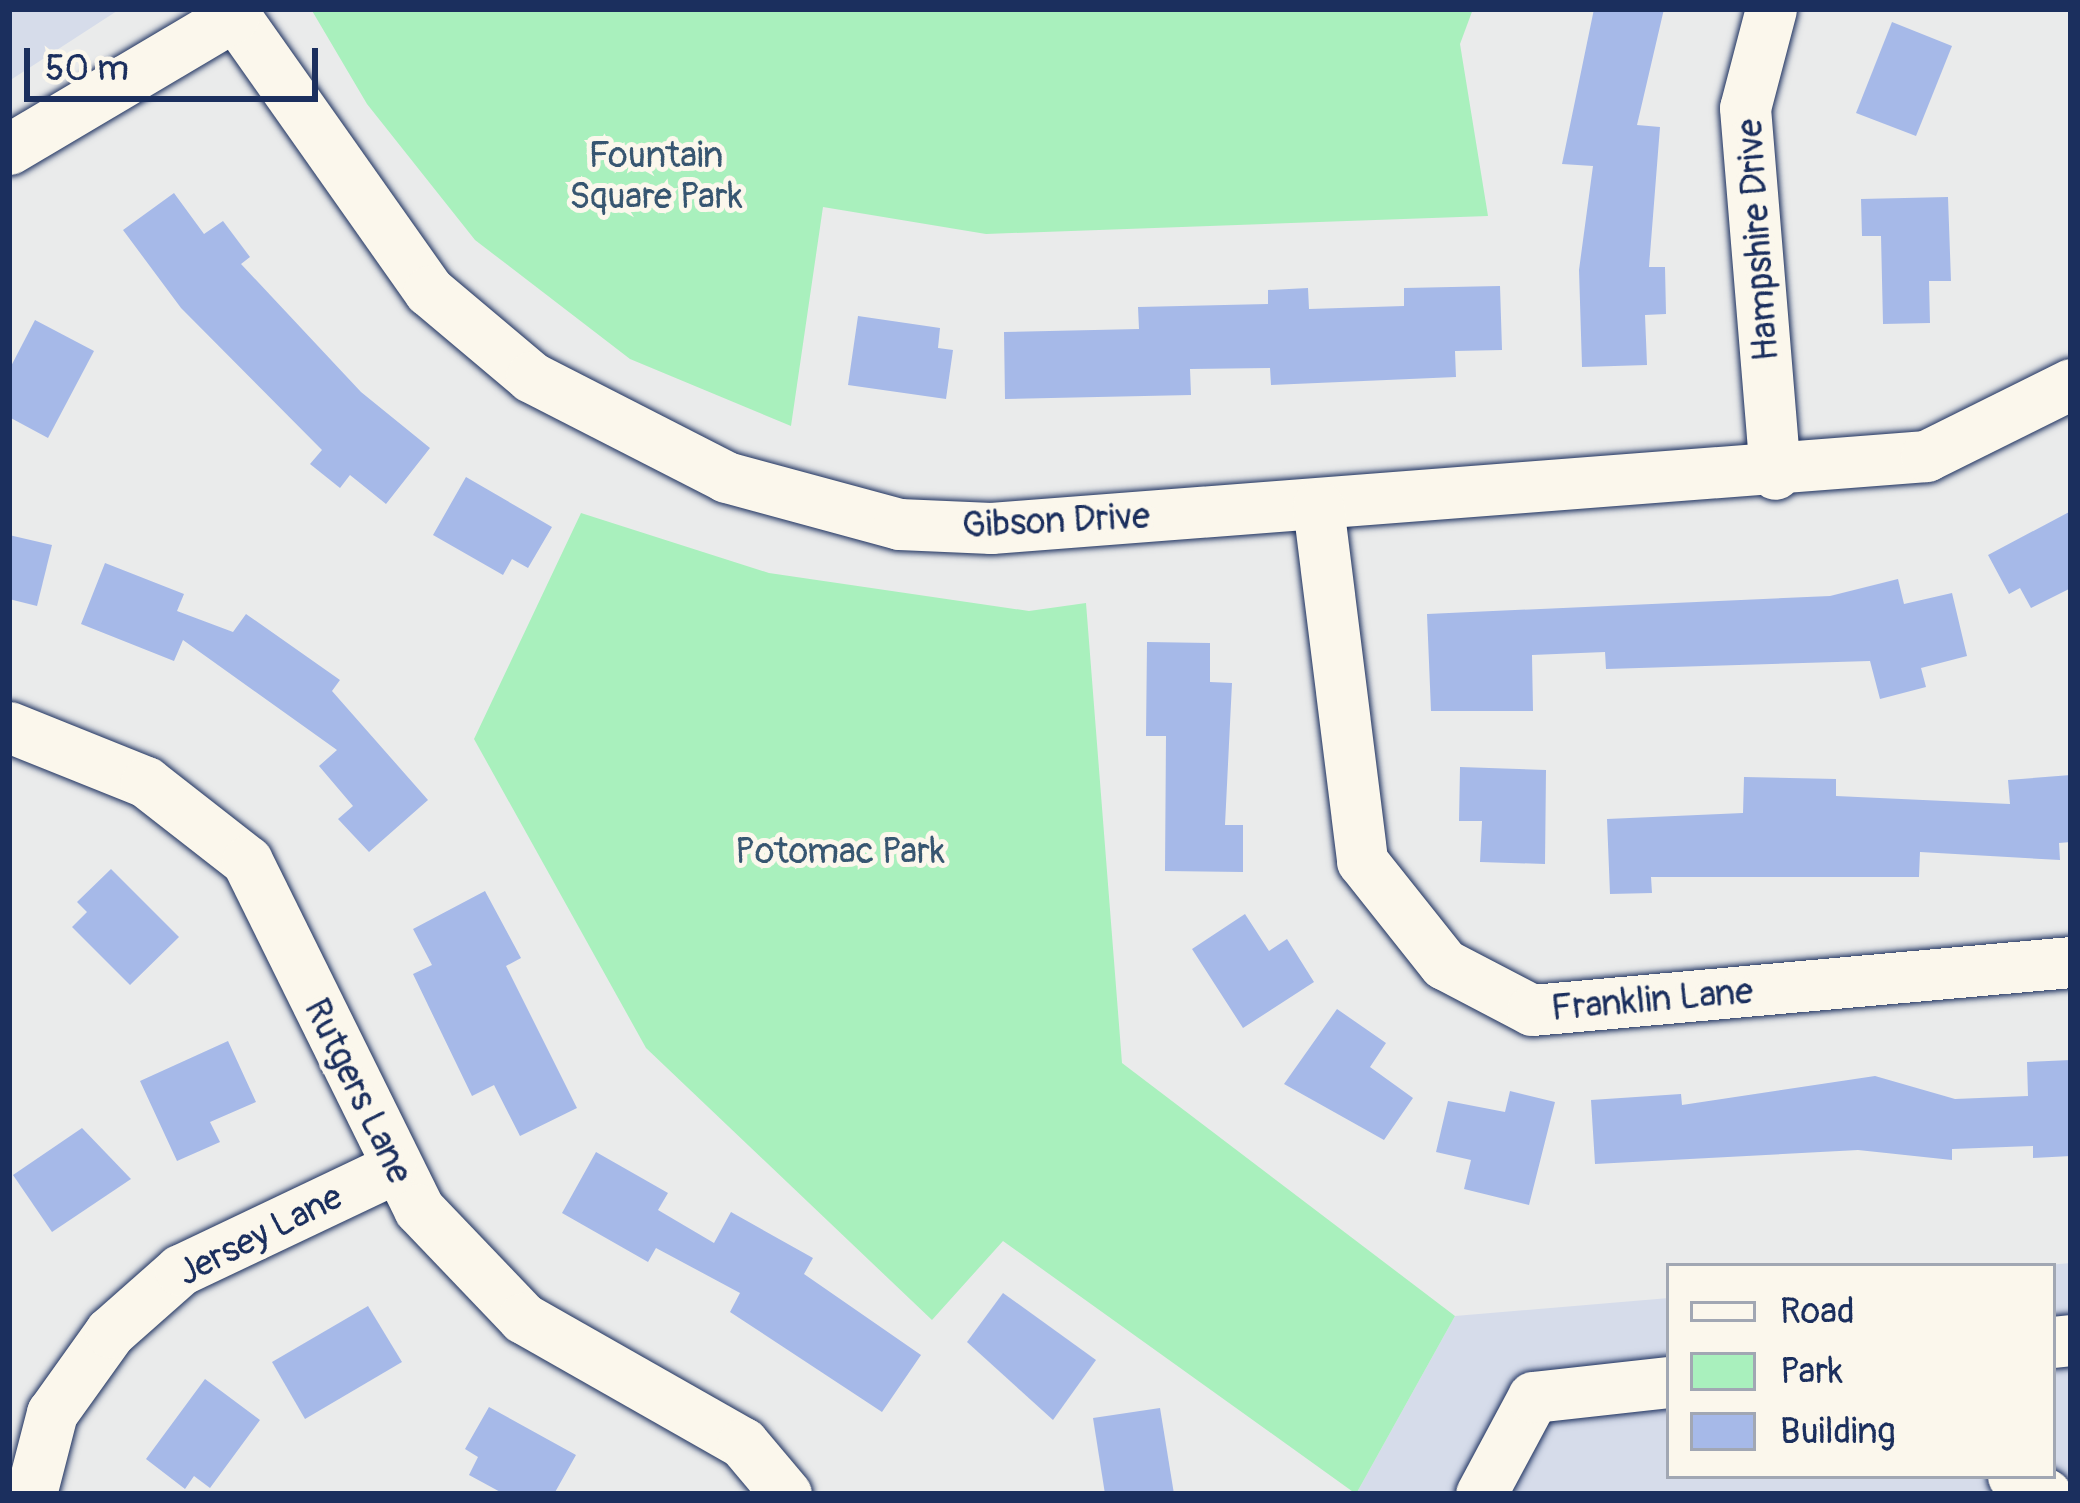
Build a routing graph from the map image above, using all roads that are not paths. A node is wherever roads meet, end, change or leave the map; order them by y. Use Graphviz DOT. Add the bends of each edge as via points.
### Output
graph roads {
  1 [pos="1771,9"];
  2 [pos="232,13"];
  3 [pos="9,149"];
  4 [pos="2071,384"];
  5 [pos="1775,474"];
  6 [pos="1318,506"];
  7 [pos="9,727"];
  8 [pos="2071,962"];
  9 [pos="391,1170"];
  10 [pos="1666,1382"];
  11 [pos="2018,1479"];
  12 [pos="31,1494"];
  13 [pos="786,1494"];
  14 [pos="1481,1494"];
  15 [pos="2046,1494"];
  1 -- 5 [label="street, Hampshire Drive" via="1745,108"];
  2 -- 3 [label="street"];
  2 -- 6 [label="street, Gibson Drive" via="430,291 531,377 619,431 726,477 899,524"];
  4 -- 5 [label="street, Gibson Drive" via="1926,456"];
  5 -- 6 [label="street, Gibson Drive"];
  6 -- 8 [label="street, Franklin Lane" via="1362,861 1444,964 1532,1010"];
  7 -- 9 [label="street, Rutgers Lane" via="146,782 247,861"];
  9 -- 12 [label="street, Jersey Lane" via="180,1270 110,1332 52,1413"];
  9 -- 13 [label="street, Rutgers Lane" via="523,1318 742,1443"];
  10 -- 14 [label="street" via="1533,1397"];
  11 -- 15 [label="street"];
}
